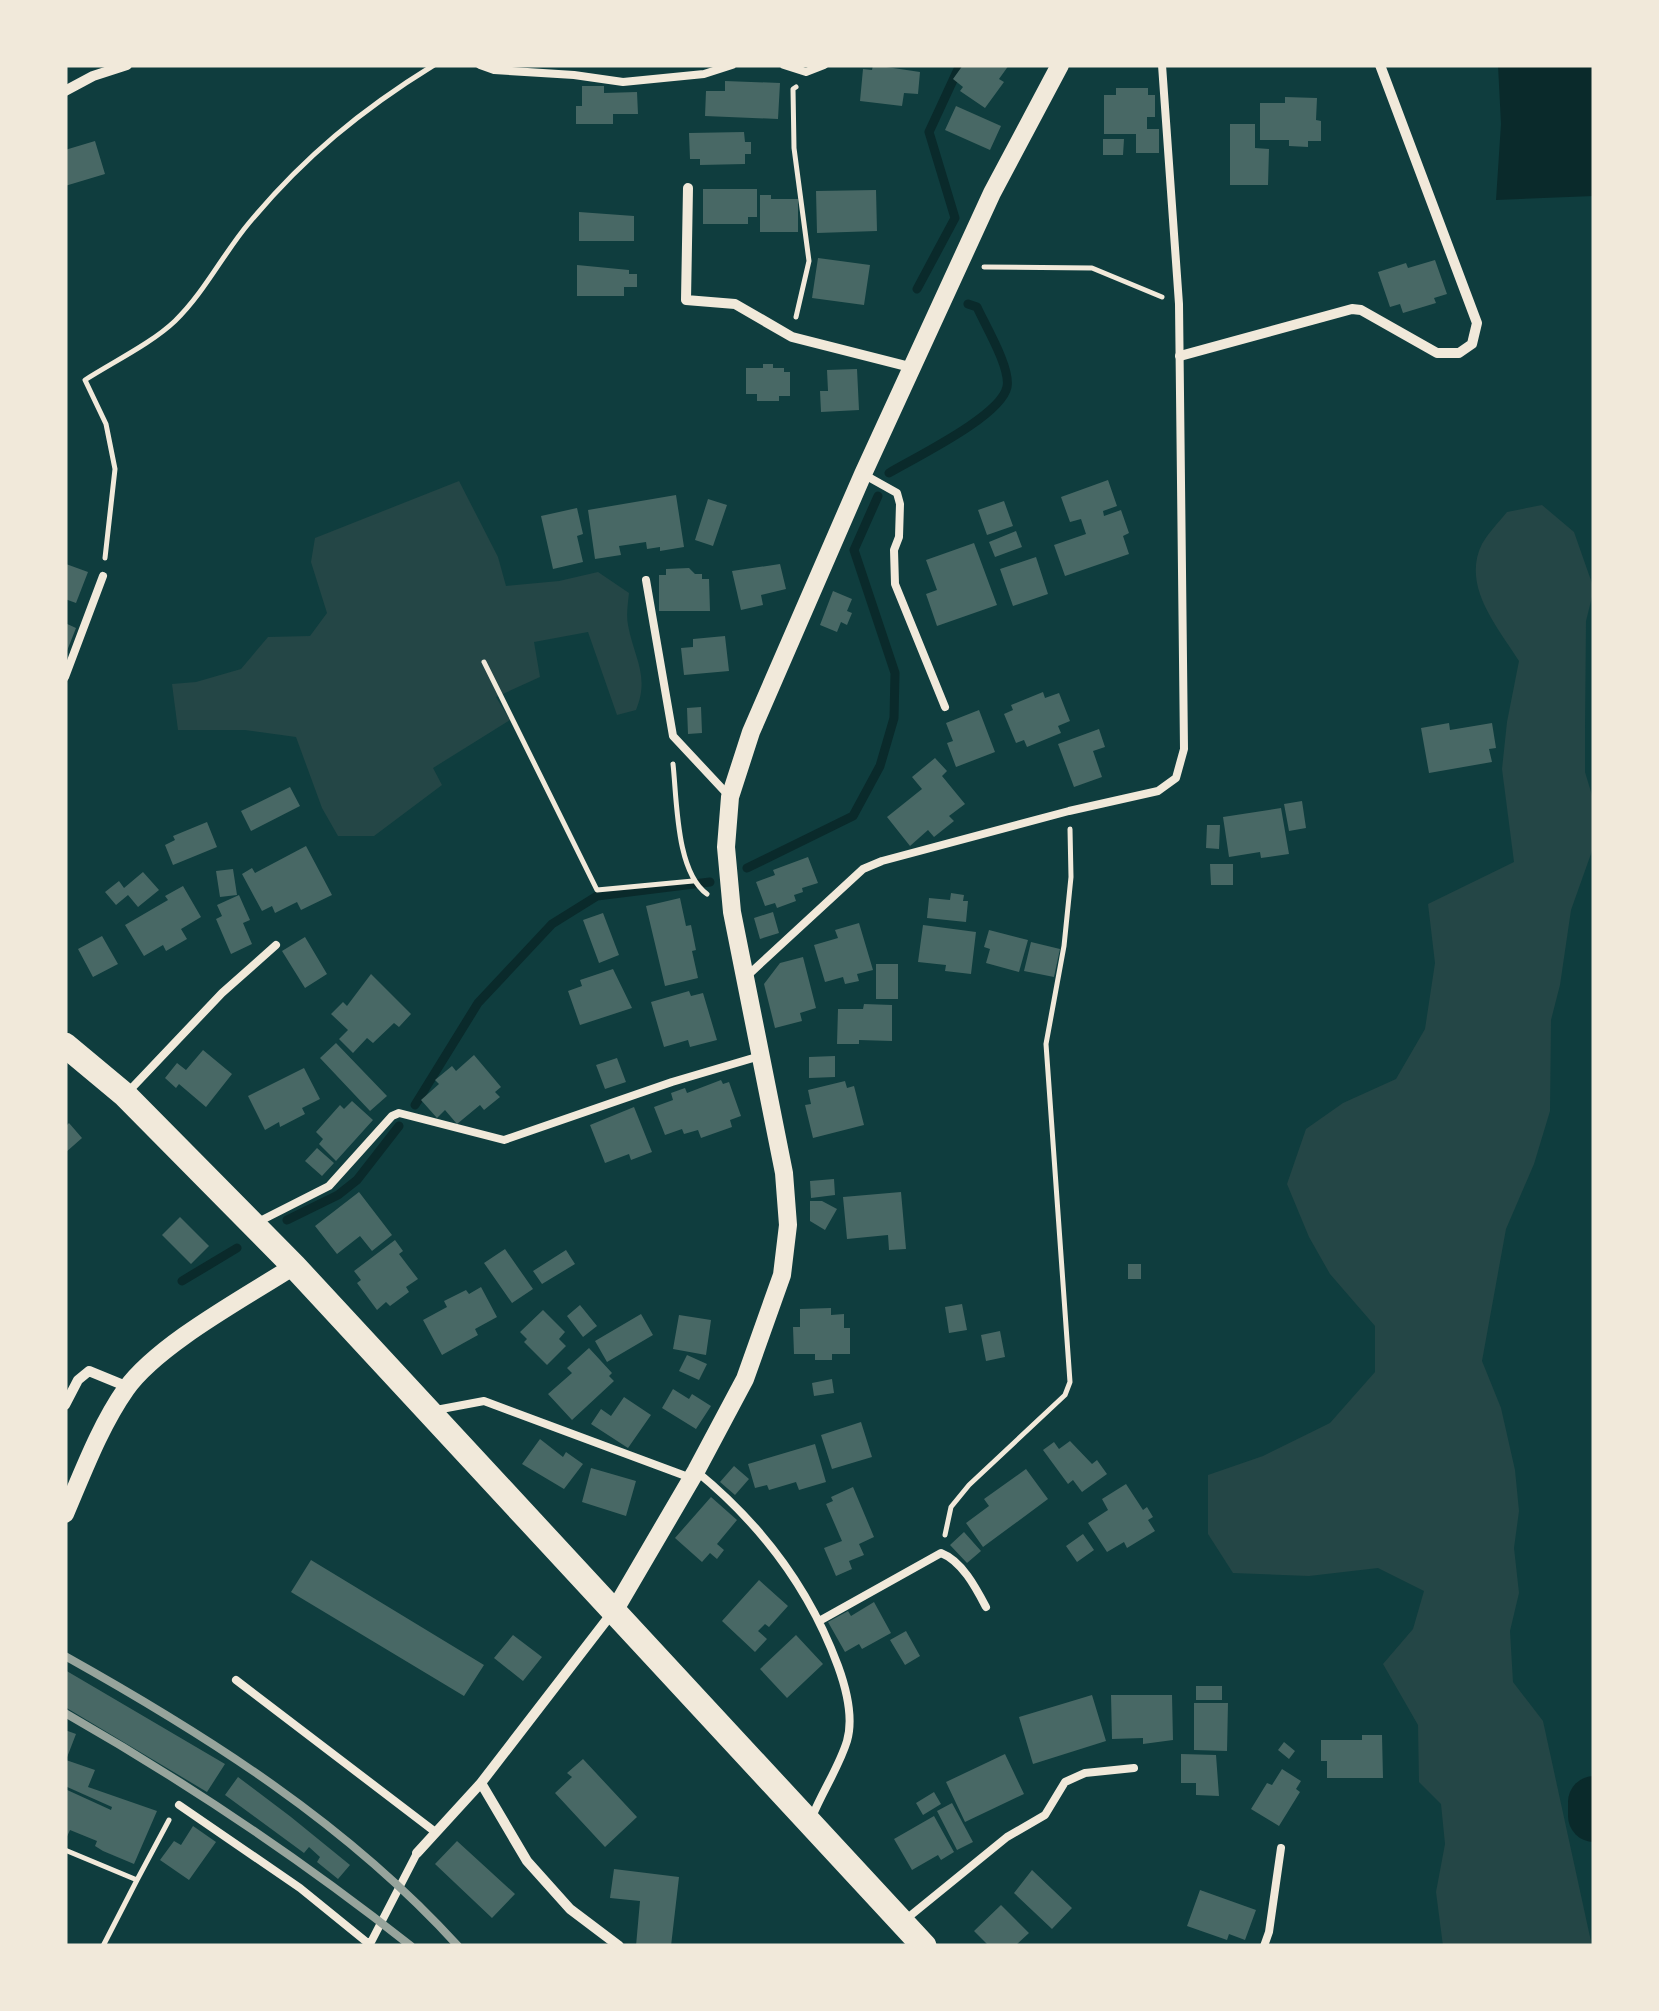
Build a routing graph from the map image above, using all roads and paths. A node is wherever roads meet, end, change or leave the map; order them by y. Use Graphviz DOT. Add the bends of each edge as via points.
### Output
graph roads {
  1 [pos="127,65"];
  2 [pos="434,65"];
  3 [pos="480,65"];
  4 [pos="732,65"];
  5 [pos="784,65"];
  6 [pos="1060,65"];
  7 [pos="1162,65"];
  8 [pos="1380,65"];
  9 [pos="821,67"];
  10 [pos="65,91"];
  11 [pos="688,188"];
  12 [pos="963,261"];
  13 [pos="1178,304"];
  14 [pos="792,337"];
  15 [pos="1180,356"];
  16 [pos="914,368"];
  17 [pos="863,474"];
  18 [pos="103,576"];
  19 [pos="646,580"];
  20 [pos="484,662"];
  21 [pos="65,677"];
  22 [pos="945,706"];
  23 [pos="673,736"];
  24 [pos="730,797"];
  25 [pos="1069,811"];
  26 [pos="276,946"];
  27 [pos="745,978"];
  28 [pos="65,1046"];
  29 [pos="760,1056"];
  30 [pos="125,1095"];
  31 [pos="253,1224"];
  32 [pos="294,1266"];
  33 [pos="128,1386"];
  34 [pos="65,1405"];
  35 [pos="432,1411"];
  36 [pos="694,1475"];
  37 [pos="65,1514"];
  38 [pos="941,1553"];
  39 [pos="986,1607"];
  40 [pos="613,1613"];
  41 [pos="821,1620"];
  42 [pos="236,1680"];
  43 [pos="1134,1768"];
  44 [pos="481,1783"];
  45 [pos="179,1805"];
  46 [pos="168,1823"];
  47 [pos="809,1825"];
  48 [pos="434,1830"];
  49 [pos="1281,1848"];
  50 [pos="65,1850"];
  51 [pos="417,1853"];
  52 [pos="137,1880"];
  53 [pos="902,1922"];
  54 [pos="369,1945"];
  55 [pos="103,1946"];
  56 [pos="620,1946"];
  57 [pos="924,1946"];
  58 [pos="1264,1946"];
  1 -- 10 [label="street"];
  2 -- 18 [label="path" via="306,158 174,322 85,380 106,424 115,468"];
  3 -- 4 [label="lane" via="623,82"];
  5 -- 9 [label="lane" via="806,72"];
  6 -- 12 [label="street"];
  7 -- 13 [label="lane"];
  8 -- 15 [label="street" via="1477,323 1472,344 1458,354 1436,354 1352,309"];
  9 -- 14 [label="path" via="793,89 809,261"];
  11 -- 14 [label="street" via="686,300 735,304"];
  12 -- 13 [label="path" via="987,268 1092,268"];
  12 -- 16 [label="street"];
  13 -- 15 [label="lane"];
  14 -- 16 [label="street"];
  15 -- 25 [label="lane" via="1181,766 1158,791"];
  16 -- 17 [label="street"];
  17 -- 22 [label="lane" via="897,493 896,584"];
  17 -- 24 [label="street"];
  18 -- 21 [label="lane"];
  19 -- 23 [label="lane"];
  20 -- 23 [label="path" via="597,890 694,883 681,840"];
  23 -- 24 [label="lane"];
  24 -- 27 [label="street" via="728,883"];
  25 -- 27 [label="lane" via="863,869"];
  25 -- 38 [label="path" via="1071,877 1046,1044 1070,1382 1065,1395 951,1508"];
  26 -- 30 [label="lane" via="222,992"];
  27 -- 29 [label="street"];
  28 -- 30 [label="highway"];
  29 -- 31 [label="lane" via="504,1140 392,1116 329,1186"];
  29 -- 36 [label="street" via="784,1173 788,1225 782,1275 745,1378"];
  30 -- 31 [label="highway"];
  31 -- 32 [label="highway"];
  32 -- 33 [label="street" via="188,1335"];
  32 -- 35 [label="highway"];
  33 -- 34 [label="street" via="89,1372"];
  33 -- 37 [label="street"];
  35 -- 36 [label="lane" via="484,1401"];
  35 -- 40 [label="highway"];
  36 -- 40 [label="street"];
  36 -- 41 [label="lane" via="743,1512"];
  38 -- 39 [label="lane"];
  38 -- 41 [label="lane"];
  40 -- 44 [label="street"];
  40 -- 47 [label="highway"];
  41 -- 47 [label="lane" via="850,1712 848,1739"];
  42 -- 48 [label="lane"];
  43 -- 53 [label="lane" via="1065,1782 1044,1815"];
  44 -- 48 [label="street"];
  44 -- 56 [label="street" via="527,1861 570,1909"];
  45 -- 54 [label="lane"];
  46 -- 52 [label="path"];
  47 -- 53 [label="highway"];
  48 -- 51 [label="street"];
  49 -- 58 [label="lane"];
  50 -- 52 [label="path"];
  51 -- 54 [label="lane"];
  52 -- 55 [label="path"];
  53 -- 57 [label="highway"];
}
